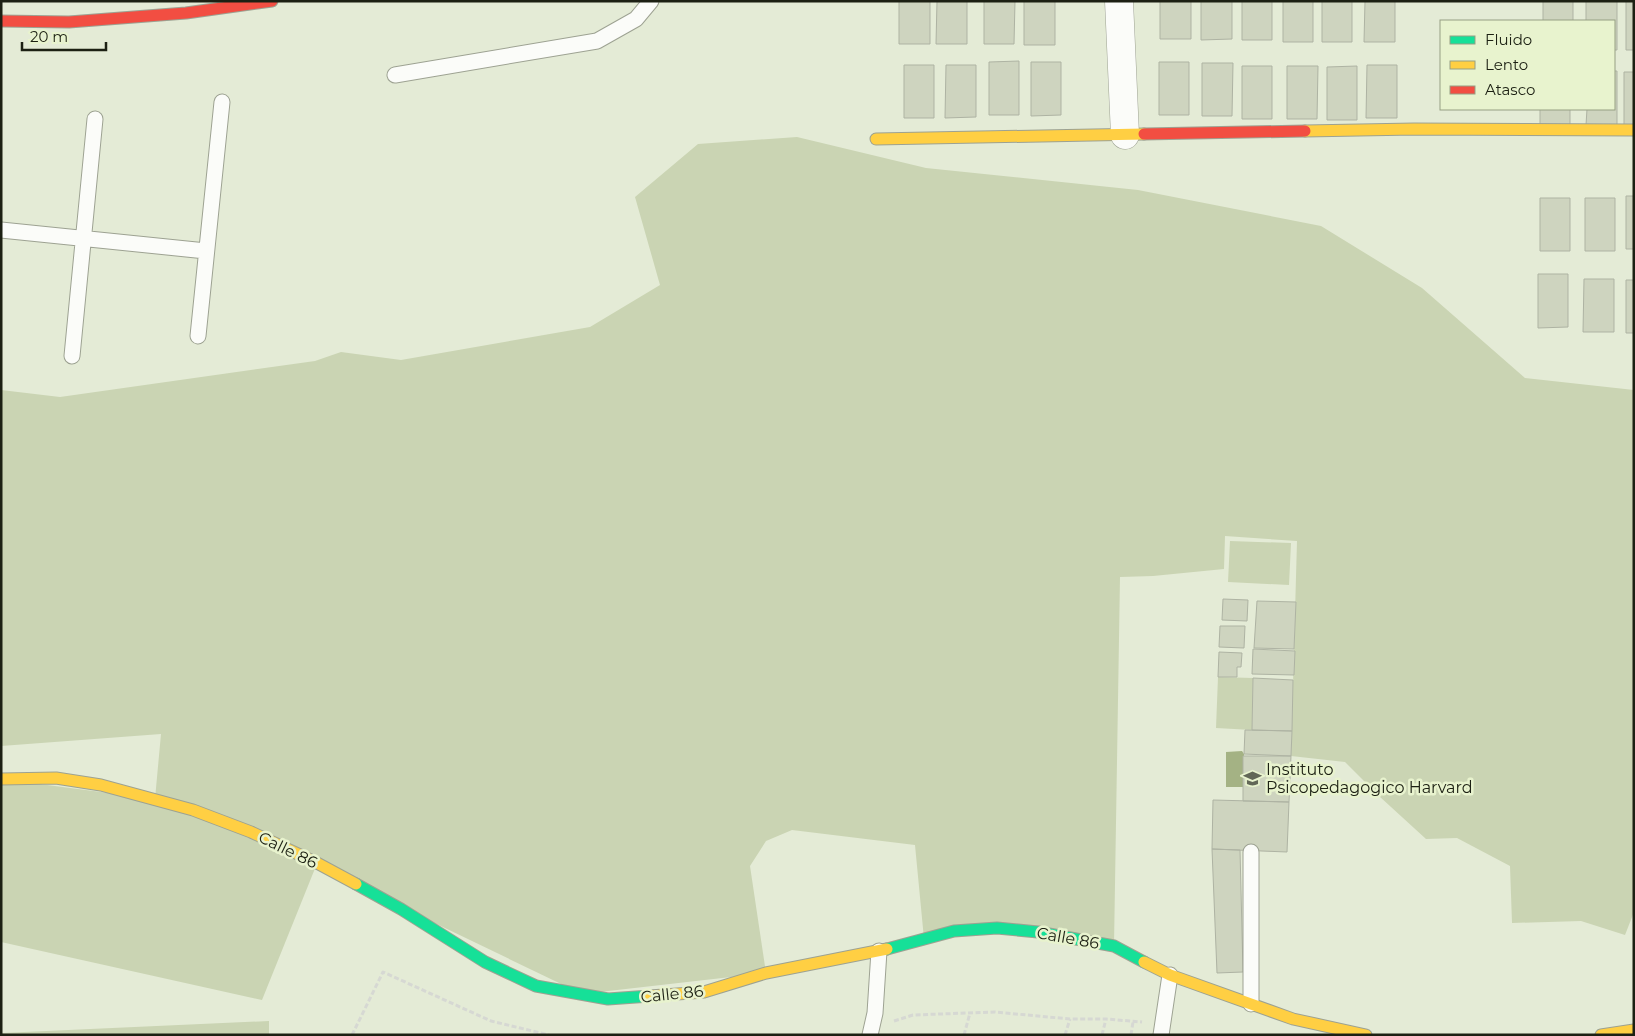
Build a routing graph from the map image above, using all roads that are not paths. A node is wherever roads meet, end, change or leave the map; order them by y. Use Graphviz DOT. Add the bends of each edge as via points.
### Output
graph roads {
  1 [pos="272,1"];
  2 [pos="651,1"];
  3 [pos="1119,1"];
  4 [pos="1,21"];
  5 [pos="396,76"];
  6 [pos="222,102"];
  7 [pos="95,119"];
  8 [pos="1634,130"];
  9 [pos="1125,135"];
  10 [pos="876,139"];
  11 [pos="1,230"];
  12 [pos="83,238"];
  13 [pos="206,250"];
  14 [pos="198,336"];
  15 [pos="72,356"];
  16 [pos="1,779"];
  17 [pos="1251,852"];
  18 [pos="879,952"];
  19 [pos="1170,975"];
  20 [pos="1251,1004"];
  21 [pos="1634,1030"];
  22 [pos="871,1032"];
  23 [pos="1161,1035"];
  24 [pos="1366,1035"];
  25 [pos="1601,1035"];
  1 -- 4 [label="main road" via="186,13 69,22"];
  2 -- 5 [label="lane" via="636,19 597,41"];
  3 -- 9 [label="street"];
  6 -- 13 [label="lane"];
  7 -- 12 [label="lane"];
  8 -- 9 [label="main road" via="1414,129"];
  9 -- 10 [label="main road"];
  11 -- 12 [label="lane"];
  12 -- 13 [label="lane"];
  12 -- 15 [label="lane"];
  13 -- 14 [label="lane"];
  16 -- 18 [label="main road, Calle 86" via="56,778 100,785 193,810 235,826 325,868 401,909 485,962 536,986 608,1000 704,992 766,973"];
  17 -- 20 [label="lane"];
  18 -- 19 [label="main road, Calle 86" via="954,931 997,928 1114,946"];
  18 -- 22 [label="lane"];
  19 -- 20 [label="main road, Calle 86"];
  19 -- 23 [label="lane"];
  20 -- 24 [label="main road, Calle 86" via="1293,1019"];
  21 -- 25 [label="main road"];
}
